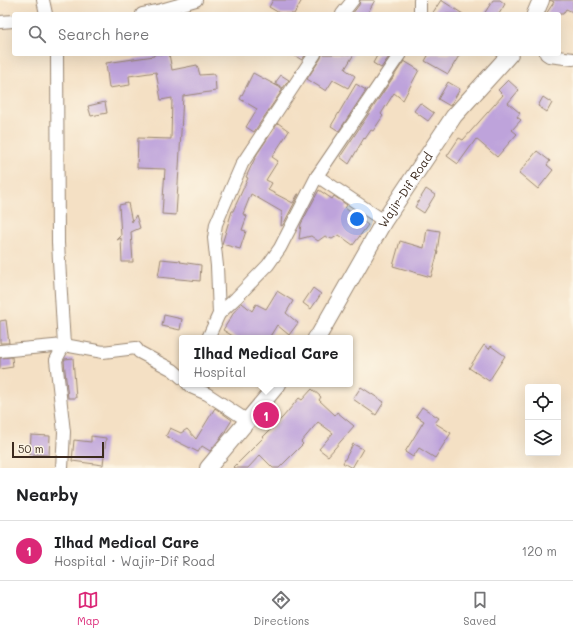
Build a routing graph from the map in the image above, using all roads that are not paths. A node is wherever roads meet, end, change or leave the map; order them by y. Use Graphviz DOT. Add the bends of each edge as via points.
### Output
graph roads {
  1 [pos="43,0"];
  2 [pos="196,0"];
  3 [pos="353,0"];
  4 [pos="420,0"];
  5 [pos="541,0"];
  6 [pos="46,12"];
  7 [pos="152,12"];
  8 [pos="344,12"];
  9 [pos="420,12"];
  10 [pos="535,12"];
  11 [pos="0,22"];
  12 [pos="12,22"];
  13 [pos="57,56"];
  14 [pos="314,56"];
  15 [pos="399,56"];
  16 [pos="508,56"];
  17 [pos="549,56"];
  18 [pos="573,60"];
  19 [pos="317,176"];
  20 [pos="384,221"];
  21 [pos="219,314"];
  22 [pos="209,335"];
  23 [pos="319,335"];
  24 [pos="64,345"];
  25 [pos="0,351"];
  26 [pos="179,375"];
  27 [pos="194,387"];
  28 [pos="276,387"];
  29 [pos="248,420"];
  30 [pos="62,468"];
  31 [pos="208,468"];
  1 -- 6 [label="street"];
  2 -- 7 [label="street"];
  3 -- 8 [label="street"];
  4 -- 9 [label="street"];
  5 -- 10 [label="main road"];
  11 -- 12 [label="street"];
  13 -- 24 [label="street" via="58,243"];
  14 -- 21 [label="street" via="242,164 216,224 214,238"];
  15 -- 19 [label="street"];
  16 -- 20 [label="main road, Wajir-Dif Road" via="454,116"];
  17 -- 18 [label="street"];
  19 -- 20 [label="street"];
  19 -- 21 [label="street" via="280,248 268,265"];
  20 -- 23 [label="main road, Wajir-Dif Road"];
  21 -- 22 [label="street"];
  24 -- 25 [label="street"];
  24 -- 26 [label="street" via="103,352 136,348 138,352"];
  24 -- 30 [label="street" via="56,360 64,432"];
  27 -- 29 [label="street"];
  28 -- 29 [label="main road"];
  29 -- 31 [label="main road"];
}
